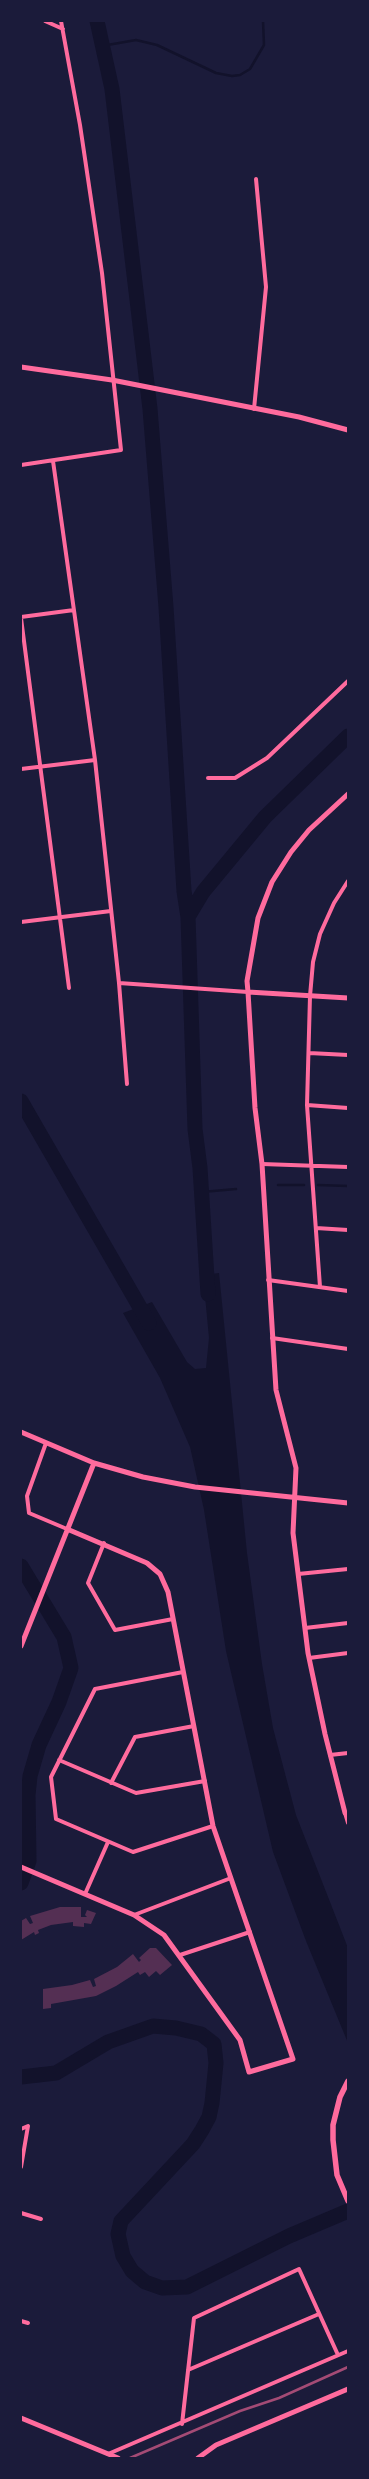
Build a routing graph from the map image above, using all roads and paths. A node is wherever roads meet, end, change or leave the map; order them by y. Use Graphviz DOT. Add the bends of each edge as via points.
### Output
graph roads {
  1 [pos="45,21"];
  2 [pos="61,21"];
  3 [pos="63,30"];
  4 [pos="256,179"];
  5 [pos="21,367"];
  6 [pos="112,380"];
  7 [pos="254,409"];
  8 [pos="348,430"];
  9 [pos="53,460"];
  10 [pos="21,464"];
  11 [pos="74,610"];
  12 [pos="21,618"];
  13 [pos="348,682"];
  14 [pos="95,760"];
  15 [pos="40,766"];
  16 [pos="21,769"];
  17 [pos="208,778"];
  18 [pos="348,794"];
  19 [pos="348,881"];
  20 [pos="111,911"];
  21 [pos="60,917"];
  22 [pos="21,922"];
  23 [pos="119,983"];
  24 [pos="69,988"];
  25 [pos="248,992"];
  26 [pos="310,996"];
  27 [pos="348,998"];
  28 [pos="309,1053"];
  29 [pos="348,1055"];
  30 [pos="127,1084"];
  31 [pos="307,1105"];
  32 [pos="348,1108"];
  33 [pos="262,1164"];
  34 [pos="312,1165"];
  35 [pos="348,1167"];
  36 [pos="316,1228"];
  37 [pos="348,1230"];
  38 [pos="268,1280"];
  39 [pos="320,1287"];
  40 [pos="348,1292"];
  41 [pos="272,1338"];
  42 [pos="348,1349"];
  43 [pos="21,1432"];
  44 [pos="46,1443"];
  45 [pos="94,1463"];
  46 [pos="294,1497"];
  47 [pos="348,1503"];
  48 [pos="68,1529"];
  49 [pos="104,1543"];
  50 [pos="348,1569"];
  51 [pos="298,1574"];
  52 [pos="173,1619"];
  53 [pos="348,1623"];
  54 [pos="305,1628"];
  55 [pos="22,1643"];
  56 [pos="348,1653"];
  57 [pos="309,1658"];
  58 [pos="183,1672"];
  59 [pos="194,1726"];
  60 [pos="348,1753"];
  61 [pos="330,1755"];
  62 [pos="59,1760"];
  63 [pos="205,1781"];
  64 [pos="111,1783"];
  65 [pos="346,1813"];
  66 [pos="348,1823"];
  67 [pos="213,1826"];
  68 [pos="108,1842"];
  69 [pos="21,1868"];
  70 [pos="231,1878"];
  71 [pos="85,1894"];
  72 [pos="134,1915"];
  73 [pos="250,1932"];
  74 [pos="180,1955"];
  75 [pos="348,2081"];
  76 [pos="21,2129"];
  77 [pos="21,2167"];
  78 [pos="348,2201"];
  79 [pos="21,2213"];
  80 [pos="41,2219"];
  81 [pos="319,2314"];
  82 [pos="21,2321"];
  83 [pos="28,2323"];
  84 [pos="348,2351"];
  85 [pos="338,2355"];
  86 [pos="188,2370"];
  87 [pos="348,2389"];
  88 [pos="21,2418"];
  89 [pos="182,2424"];
  90 [pos="108,2454"];
  91 [pos="118,2458"];
  92 [pos="198,2458"];
  1 -- 3 [label="street"];
  2 -- 3 [label="street"];
  3 -- 6 [label="street" via="102,273"];
  4 -- 7 [label="street" via="266,303"];
  5 -- 6 [label="street"];
  6 -- 7 [label="street"];
  6 -- 9 [label="street" via="121,450"];
  7 -- 8 [label="street"];
  9 -- 10 [label="street"];
  9 -- 11 [label="street"];
  11 -- 12 [label="street"];
  11 -- 14 [label="street"];
  12 -- 15 [label="street"];
  13 -- 17 [label="street" via="267,758 235,778"];
  14 -- 15 [label="street"];
  14 -- 20 [label="street"];
  15 -- 16 [label="street"];
  15 -- 21 [label="street"];
  18 -- 25 [label="street" via="309,830 272,882 258,918 251,949"];
  19 -- 26 [label="street" via="334,903 320,934 313,962"];
  20 -- 21 [label="street"];
  20 -- 23 [label="street"];
  21 -- 22 [label="street"];
  21 -- 24 [label="street"];
  23 -- 25 [label="street"];
  23 -- 30 [label="street"];
  25 -- 26 [label="street"];
  25 -- 33 [label="street" via="255,1108"];
  26 -- 27 [label="street"];
  26 -- 28 [label="street"];
  28 -- 29 [label="street"];
  28 -- 31 [label="street"];
  31 -- 32 [label="street"];
  31 -- 34 [label="street"];
  33 -- 34 [label="street"];
  33 -- 38 [label="street"];
  34 -- 35 [label="street"];
  34 -- 36 [label="street"];
  36 -- 37 [label="street"];
  36 -- 39 [label="street"];
  38 -- 39 [label="street"];
  38 -- 41 [label="street"];
  39 -- 40 [label="street"];
  41 -- 42 [label="street"];
  41 -- 46 [label="street" via="276,1390 296,1468"];
  43 -- 44 [label="street"];
  44 -- 45 [label="street"];
  44 -- 48 [label="street" via="27,1496 29,1513"];
  45 -- 46 [label="street" via="170,1482"];
  45 -- 48 [label="street"];
  46 -- 47 [label="street"];
  46 -- 51 [label="street" via="293,1533"];
  48 -- 49 [label="street"];
  48 -- 55 [label="street"];
  49 -- 52 [label="street" via="147,1563 160,1574 168,1592"];
  49 -- 52 [label="street" via="88,1583 115,1630"];
  50 -- 51 [label="street"];
  51 -- 54 [label="street"];
  52 -- 58 [label="street"];
  53 -- 54 [label="street"];
  54 -- 57 [label="street"];
  56 -- 57 [label="street"];
  57 -- 61 [label="street"];
  58 -- 59 [label="street"];
  58 -- 62 [label="street" via="95,1689"];
  59 -- 63 [label="street"];
  59 -- 64 [label="street" via="135,1737"];
  60 -- 61 [label="street"];
  61 -- 65 [label="street"];
  62 -- 64 [label="street"];
  62 -- 68 [label="street" via="51,1777 56,1819"];
  63 -- 64 [label="street" via="136,1793"];
  63 -- 67 [label="street"];
  65 -- 66 [label="street"];
  67 -- 68 [label="street" via="133,1852"];
  67 -- 70 [label="street"];
  68 -- 71 [label="street"];
  69 -- 71 [label="street"];
  70 -- 72 [label="street"];
  70 -- 73 [label="street"];
  71 -- 72 [label="street"];
  72 -- 74 [label="street" via="164,1935"];
  73 -- 74 [label="street"];
  73 -- 74 [label="street" via="293,2060 249,2072 240,2040"];
  75 -- 78 [label="main road" via="340,2097 333,2125 333,2158 341,2188"];
  76 -- 77 [label="street" via="28,2126"];
  79 -- 80 [label="street"];
  81 -- 85 [label="street"];
  81 -- 86 [label="street"];
  81 -- 86 [label="street" via="299,2269 194,2318"];
  82 -- 83 [label="street"];
  84 -- 85 [label="street"];
  85 -- 89 [label="street"];
  86 -- 89 [label="street"];
  87 -- 92 [label="street" via="216,2445"];
  88 -- 90 [label="street"];
  89 -- 90 [label="street"];
  90 -- 91 [label="street"];
}
